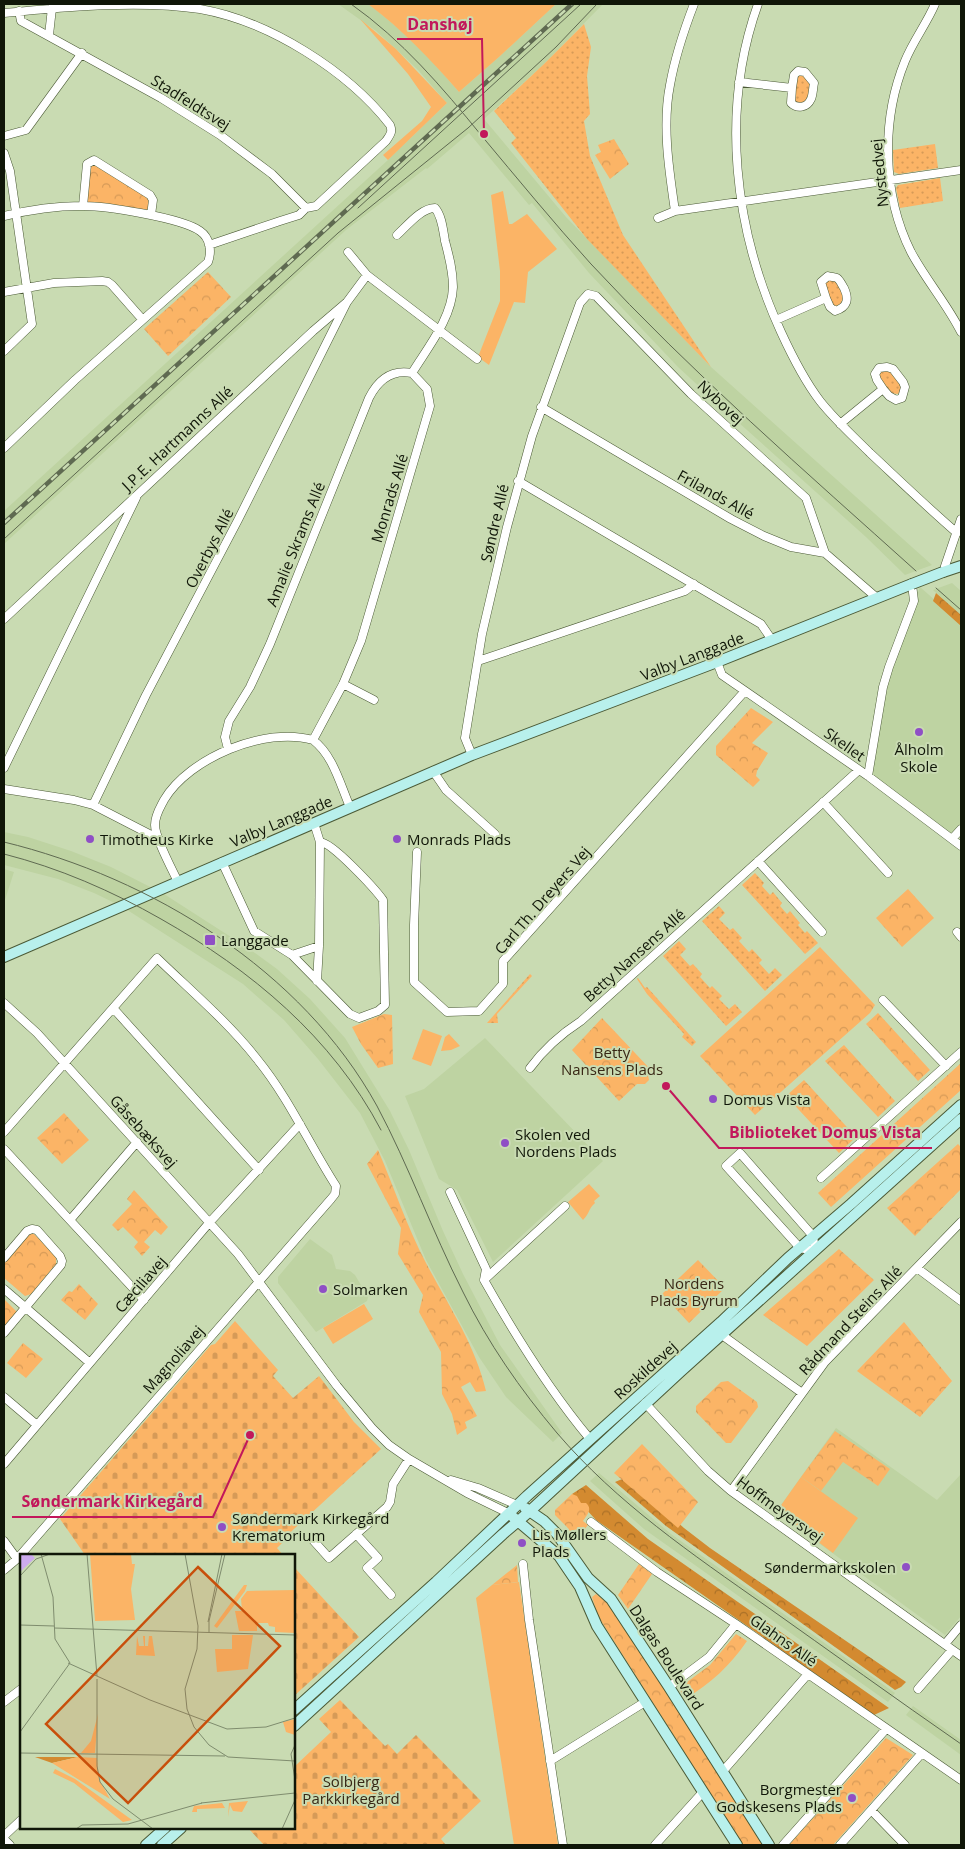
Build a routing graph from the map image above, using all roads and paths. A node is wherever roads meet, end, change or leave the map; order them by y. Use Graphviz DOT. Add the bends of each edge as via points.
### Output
graph roads {
  1 [pos="694,4"];
  2 [pos="758,4"];
  3 [pos="935,4"];
  4 [pos="52,8"];
  5 [pos="20,11"];
  6 [pos="4,13"];
  7 [pos="49,36"];
  8 [pos="82,53"];
  9 [pos="739,82"];
  10 [pos="792,88"];
  11 [pos="4,136"];
  12 [pos="4,153"];
  13 [pos="961,170"];
  14 [pos="890,180"];
  15 [pos="742,201"];
  16 [pos="83,206"];
  17 [pos="306,208"];
  18 [pos="675,211"];
  19 [pos="16,214"];
  20 [pos="151,215"];
  21 [pos="4,216"];
  22 [pos="658,218"];
  23 [pos="397,235"];
  24 [pos="209,245"];
  25 [pos="348,252"];
  26 [pos="366,275"];
  27 [pos="27,287"];
  28 [pos="4,292"];
  29 [pos="826,298"];
  30 [pos="347,302"];
  31 [pos="580,303"];
  32 [pos="142,319"];
  33 [pos="776,320"];
  34 [pos="439,330"];
  35 [pos="961,332"];
  36 [pos="4,351"];
  37 [pos="476,359"];
  38 [pos="412,373"];
  39 [pos="883,389"];
  40 [pos="541,407"];
  41 [pos="840,424"];
  42 [pos="4,448"];
  43 [pos="518,481"];
  44 [pos="138,494"];
  45 [pos="961,519"];
  46 [pos="957,533"];
  47 [pos="825,553"];
  48 [pos="961,566"];
  49 [pos="943,572"];
  50 [pos="694,584"];
  51 [pos="912,584"];
  52 [pos="877,598"];
  53 [pos="4,619"];
  54 [pos="772,640"];
  55 [pos="478,661"];
  56 [pos="717,662"];
  57 [pos="343,684"];
  58 [pos="744,691"];
  59 [pos="374,700"];
  60 [pos="312,740"];
  61 [pos="228,749"];
  62 [pos="472,755"];
  63 [pos="4,768"];
  64 [pos="859,770"];
  65 [pos="433,771"];
  66 [pos="868,776"];
  67 [pos="4,789"];
  68 [pos="823,802"];
  69 [pos="94,805"];
  70 [pos="350,807"];
  71 [pos="314,823"];
  72 [pos="961,829"];
  73 [pos="495,834"];
  74 [pos="159,839"];
  75 [pos="952,839"];
  76 [pos="320,842"];
  77 [pos="961,846"];
  78 [pos="417,852"];
  79 [pos="758,861"];
  80 [pos="222,862"];
  81 [pos="888,873"];
  82 [pos="178,882"];
  83 [pos="822,932"];
  84 [pos="319,946"];
  85 [pos="292,955"];
  86 [pos="4,957"];
  87 [pos="317,981"];
  88 [pos="883,1000"];
  89 [pos="5,1006"];
  90 [pos="113,1008"];
  91 [pos="961,1052"];
  92 [pos="65,1063"];
  93 [pos="946,1066"];
  94 [pos="530,1068"];
  95 [pos="961,1105"];
  96 [pos="961,1119"];
  97 [pos="300,1124"];
  98 [pos="4,1132"];
  99 [pos="137,1142"];
  100 [pos="4,1149"];
  101 [pos="260,1170"];
  102 [pos="821,1178"];
  103 [pos="450,1192"];
  104 [pos="565,1206"];
  105 [pos="70,1220"];
  106 [pos="961,1222"];
  107 [pos="209,1223"];
  108 [pos="814,1236"];
  109 [pos="800,1248"];
  110 [pos="815,1251"];
  111 [pos="4,1258"];
  112 [pos="917,1268"];
  113 [pos="484,1280"];
  114 [pos="259,1282"];
  115 [pos="4,1289"];
  116 [pos="144,1300"];
  117 [pos="961,1301"];
  118 [pos="25,1307"];
  119 [pos="4,1333"];
  120 [pos="722,1335"];
  121 [pos="90,1363"];
  122 [pos="802,1393"];
  123 [pos="4,1397"];
  124 [pos="646,1403"];
  125 [pos="37,1425"];
  126 [pos="590,1440"];
  127 [pos="597,1448"];
  128 [pos="409,1459"];
  129 [pos="4,1464"];
  130 [pos="444,1478"];
  131 [pos="731,1491"];
  132 [pos="517,1504"];
  133 [pos="530,1511"];
  134 [pos="508,1513"];
  135 [pos="519,1520"];
  136 [pos="591,1522"];
  137 [pos="356,1534"];
  138 [pos="312,1539"];
  139 [pos="4,1540"];
  140 [pos="21,1554"];
  141 [pos="20,1556"];
  142 [pos="17,1559"];
  143 [pos="523,1564"];
  144 [pos="4,1570"];
  145 [pos="391,1594"];
  146 [pos="736,1624"];
  147 [pos="961,1625"];
  148 [pos="945,1644"];
  149 [pos="958,1652"];
  150 [pos="354,1663"];
  151 [pos="808,1674"];
  152 [pos="670,1687"];
  153 [pos="20,1689"];
  154 [pos="918,1689"];
  155 [pos="4,1702"];
  156 [pos="645,1702"];
  157 [pos="295,1709"];
  158 [pos="295,1725"];
  159 [pos="886,1729"];
  160 [pos="922,1753"];
  161 [pos="550,1761"];
  162 [pos="723,1771"];
  163 [pos="961,1780"];
  164 [pos="702,1792"];
  165 [pos="871,1810"];
  166 [pos="20,1821"];
  167 [pos="164,1829"];
  168 [pos="180,1829"];
  169 [pos="4,1837"];
  170 [pos="10,1845"];
  171 [pos="146,1845"];
  172 [pos="162,1845"];
  173 [pos="563,1845"];
  174 [pos="655,1845"];
  175 [pos="737,1845"];
  176 [pos="769,1845"];
  177 [pos="783,1845"];
  178 [pos="840,1845"];
  179 [pos="905,1845"];
  1 -- 18 [label="street" via="670,86 667,130"];
  2 -- 9 [label="street" via="745,46"];
  3 -- 14 [label="street, Nystedvej" via="905,60 893,99 887,141"];
  4 -- 5 [label="street"];
  4 -- 7 [label="street"];
  4 -- 17 [label="street" via="137,5 200,9 233,17 280,38 344,80 383,116 392,130 391,135 321,202"];
  5 -- 6 [label="street"];
  5 -- 7 [label="street, Stadfeldtsvej" via="21,21"];
  7 -- 8 [label="street, Stadfeldtsvej"];
  8 -- 11 [label="street" via="26,130"];
  8 -- 17 [label="street, Stadfeldtsvej" via="162,98 236,146 272,174"];
  9 -- 10 [label="street"];
  9 -- 15 [label="street" via="735,137"];
  10 -- 10 [label="street" via="791,103 799,108 811,99 814,82 805,72 798,71"];
  12 -- 19 [label="street"];
  13 -- 14 [label="street"];
  14 -- 15 [label="street"];
  14 -- 35 [label="street, Nystedvej" via="910,250"];
  15 -- 18 [label="street"];
  15 -- 33 [label="street" via="754,266"];
  16 -- 19 [label="street" via="52,207"];
  16 -- 20 [label="street"];
  16 -- 20 [label="street" via="87,164 94,160 150,194 153,200"];
  17 -- 24 [label="street" via="299,214"];
  18 -- 22 [label="street"];
  19 -- 21 [label="street"];
  19 -- 27 [label="street"];
  20 -- 24 [label="street" via="199,230"];
  23 -- 34 [label="street" via="423,212 435,208 438,212 453,286 451,302"];
  24 -- 32 [label="street" via="211,254 208,262"];
  25 -- 26 [label="street"];
  26 -- 30 [label="street, J.P.E. Hartmanns Allé"];
  26 -- 34 [label="street"];
  27 -- 28 [label="street"];
  27 -- 32 [label="street" via="108,282"];
  27 -- 36 [label="street" via="32,324"];
  29 -- 29 [label="street" via="835,311 847,302 837,278 828,276 821,282"];
  29 -- 33 [label="street"];
  30 -- 44 [label="street, J.P.E. Hartmanns Allé"];
  30 -- 69 [label="street, Overbys Allé" via="135,717"];
  31 -- 40 [label="street, Søndre Allé"];
  31 -- 47 [label="street, Nybovej" via="588,294 596,296 691,394 802,494 809,504"];
  32 -- 42 [label="street"];
  33 -- 41 [label="street" via="802,373"];
  34 -- 37 [label="street"];
  34 -- 38 [label="street"];
  38 -- 57 [label="street, Monrads Allé" via="427,389 430,397 428,415 361,641"];
  38 -- 61 [label="street, Amalie Skrams Allé" via="402,371 389,375 376,385 369,398 270,644 250,687 229,721 225,737"];
  39 -- 39 [label="street" via="896,400 902,398 905,387 893,369 879,368 875,374"];
  39 -- 41 [label="street"];
  40 -- 43 [label="street, Søndre Allé"];
  40 -- 47 [label="street, Frilands Allé" via="739,524 791,547"];
  41 -- 46 [label="street"];
  43 -- 50 [label="street"];
  43 -- 55 [label="street, Søndre Allé"];
  44 -- 53 [label="street, J.P.E. Hartmanns Allé"];
  44 -- 63 [label="street"];
  45 -- 46 [label="street"];
  46 -- 49 [label="street"];
  47 -- 52 [label="street"];
  48 -- 49 [label="street, Valby Langgade"];
  49 -- 51 [label="street, Valby Langgade, bridge"];
  50 -- 54 [label="street" via="761,624"];
  50 -- 55 [label="street" via="685,591"];
  51 -- 52 [label="street, Valby Langgade"];
  51 -- 66 [label="street" via="914,601 883,688"];
  52 -- 54 [label="street, Valby Langgade"];
  54 -- 56 [label="street, Valby Langgade"];
  55 -- 62 [label="street, Søndre Allé" via="465,738"];
  56 -- 58 [label="street, Skellet" via="722,675"];
  56 -- 62 [label="street, Valby Langgade"];
  57 -- 59 [label="street"];
  57 -- 60 [label="street, Monrads Allé"];
  58 -- 64 [label="street, Skellet"];
  58 -- 78 [label="street, Carl Th. Dreyers Vej" via="504,961 503,984 480,1011 447,1012 414,982 413,868"];
  60 -- 61 [label="street" via="267,739"];
  60 -- 70 [label="street" via="326,754"];
  61 -- 74 [label="street" via="197,767 170,790 157,812 155,827"];
  62 -- 65 [label="street, Valby Langgade"];
  64 -- 66 [label="street, Skellet"];
  64 -- 68 [label="street, Betty Nansens Allé"];
  65 -- 70 [label="street, Valby Langgade"];
  65 -- 73 [label="street" via="446,790"];
  66 -- 75 [label="street, Skellet"];
  67 -- 69 [label="street"];
  68 -- 79 [label="street, Betty Nansens Allé"];
  68 -- 81 [label="street"];
  69 -- 74 [label="street"];
  70 -- 71 [label="street, Valby Langgade"];
  71 -- 76 [label="street"];
  71 -- 80 [label="street, Valby Langgade"];
  72 -- 75 [label="street"];
  74 -- 82 [label="street"];
  75 -- 77 [label="street, Skellet"];
  76 -- 84 [label="street"];
  76 -- 87 [label="street" via="334,849 383,900 385,1005 359,1018 350,1014"];
  79 -- 83 [label="street"];
  79 -- 94 [label="street, Betty Nansens Allé" via="565,1032"];
  80 -- 82 [label="street, Valby Langgade"];
  80 -- 85 [label="street" via="254,931"];
  82 -- 86 [label="street, Valby Langgade"];
  84 -- 85 [label="street"];
  84 -- 87 [label="street"];
  85 -- 87 [label="street"];
  88 -- 93 [label="street"];
  89 -- 92 [label="street, Gåsebæksvej" via="31,1027"];
  90 -- 92 [label="street"];
  90 -- 97 [label="street, Magnoliavej" via="157,958 238,1036 281,1092"];
  90 -- 101 [label="street"];
  91 -- 93 [label="street"];
  92 -- 98 [label="street"];
  92 -- 99 [label="street, Gåsebæksvej"];
  93 -- 102 [label="street"];
  95 -- 108 [label="street, Roskildevej"];
  96 -- 110 [label="street, Roskildevej"];
  97 -- 101 [label="street, Cæciliavej"];
  97 -- 114 [label="street, Magnoliavej" via="336,1186 335,1194"];
  99 -- 105 [label="street"];
  99 -- 107 [label="street, Gåsebæksvej"];
  100 -- 105 [label="street"];
  101 -- 107 [label="street, Cæciliavej"];
  103 -- 113 [label="street" via="486,1269"];
  104 -- 113 [label="street"];
  105 -- 116 [label="street"];
  106 -- 112 [label="street, Rådmand Steins Allé"];
  107 -- 114 [label="street, Gåsebæksvej"];
  107 -- 116 [label="street, Cæciliavej"];
  108 -- 109 [label="street, Roskildevej"];
  108 -- 109 [label="street" via="740,1153 726,1166"];
  108 -- 110 [label="street"];
  109 -- 110 [label="street"];
  109 -- 126 [label="street, Roskildevej"];
  110 -- 120 [label="street, Roskildevej"];
  111 -- 118 [label="street" via="32,1229 37,1230 62,1258 61,1265"];
  112 -- 117 [label="street"];
  112 -- 122 [label="street, Rådmand Steins Allé" via="825,1362"];
  113 -- 126 [label="street" via="504,1317"];
  114 -- 128 [label="street, Gåsebæksvej" via="362,1417"];
  114 -- 140 [label="street, Magnoliavej"];
  115 -- 118 [label="street"];
  116 -- 121 [label="street, Cæciliavej"];
  118 -- 119 [label="street"];
  118 -- 121 [label="street"];
  120 -- 122 [label="street"];
  120 -- 124 [label="street, Roskildevej"];
  121 -- 125 [label="street, Cæciliavej"];
  122 -- 131 [label="street, Rådmand Steins Allé"];
  123 -- 125 [label="street"];
  124 -- 127 [label="street, Roskildevej"];
  124 -- 131 [label="street, Hoffmeyersvej" via="708,1471"];
  125 -- 129 [label="street, Cæciliavej"];
  126 -- 127 [label="street"];
  126 -- 132 [label="street, Roskildevej"];
  127 -- 133 [label="street, Roskildevej"];
  128 -- 130 [label="street, Gåsebæksvej"];
  128 -- 137 [label="street" via="393,1484 387,1507"];
  130 -- 132 [label="street"];
  130 -- 134 [label="street"];
  131 -- 148 [label="street, Hoffmeyersvej"];
  132 -- 133 [label="street, Dalgas Boulevard"];
  132 -- 134 [label="street, Roskildevej"];
  133 -- 135 [label="street, Roskildevej"];
  133 -- 152 [label="street, Dalgas Boulevard" via="557,1534 584,1573 611,1599"];
  134 -- 135 [label="street"];
  134 -- 150 [label="street, Roskildevej"];
  135 -- 150 [label="street, Roskildevej"];
  135 -- 156 [label="street" via="559,1556 580,1587 597,1626"];
  136 -- 146 [label="street, Glahns Allé" via="657,1572"];
  137 -- 138 [label="street" via="329,1558"];
  137 -- 145 [label="street" via="378,1558 367,1568"];
  139 -- 142 [label="street"];
  141 -- 142 [label="street, Magnoliavej"];
  142 -- 144 [label="street, Magnoliavej"];
  143 -- 161 [label="street"];
  146 -- 151 [label="street, Glahns Allé"];
  146 -- 152 [label="street" via="709,1658"];
  147 -- 148 [label="street"];
  148 -- 149 [label="street, Hoffmeyersvej"];
  149 -- 154 [label="street"];
  150 -- 157 [label="street, Roskildevej"];
  150 -- 158 [label="street, Roskildevej"];
  151 -- 159 [label="street, Glahns Allé"];
  151 -- 162 [label="street"];
  152 -- 162 [label="street, Dalgas Boulevard"];
  153 -- 155 [label="street"];
  156 -- 161 [label="street"];
  156 -- 164 [label="street"];
  159 -- 160 [label="street, Glahns Allé"];
  159 -- 177 [label="street"];
  160 -- 163 [label="street, Glahns Allé"];
  160 -- 165 [label="street"];
  161 -- 173 [label="street"];
  162 -- 176 [label="street, Dalgas Boulevard"];
  164 -- 174 [label="street"];
  164 -- 175 [label="street"];
  165 -- 178 [label="street"];
  165 -- 179 [label="street"];
  166 -- 169 [label="street"];
  167 -- 171 [label="street"];
  168 -- 172 [label="street"];
  169 -- 170 [label="street"];
}
